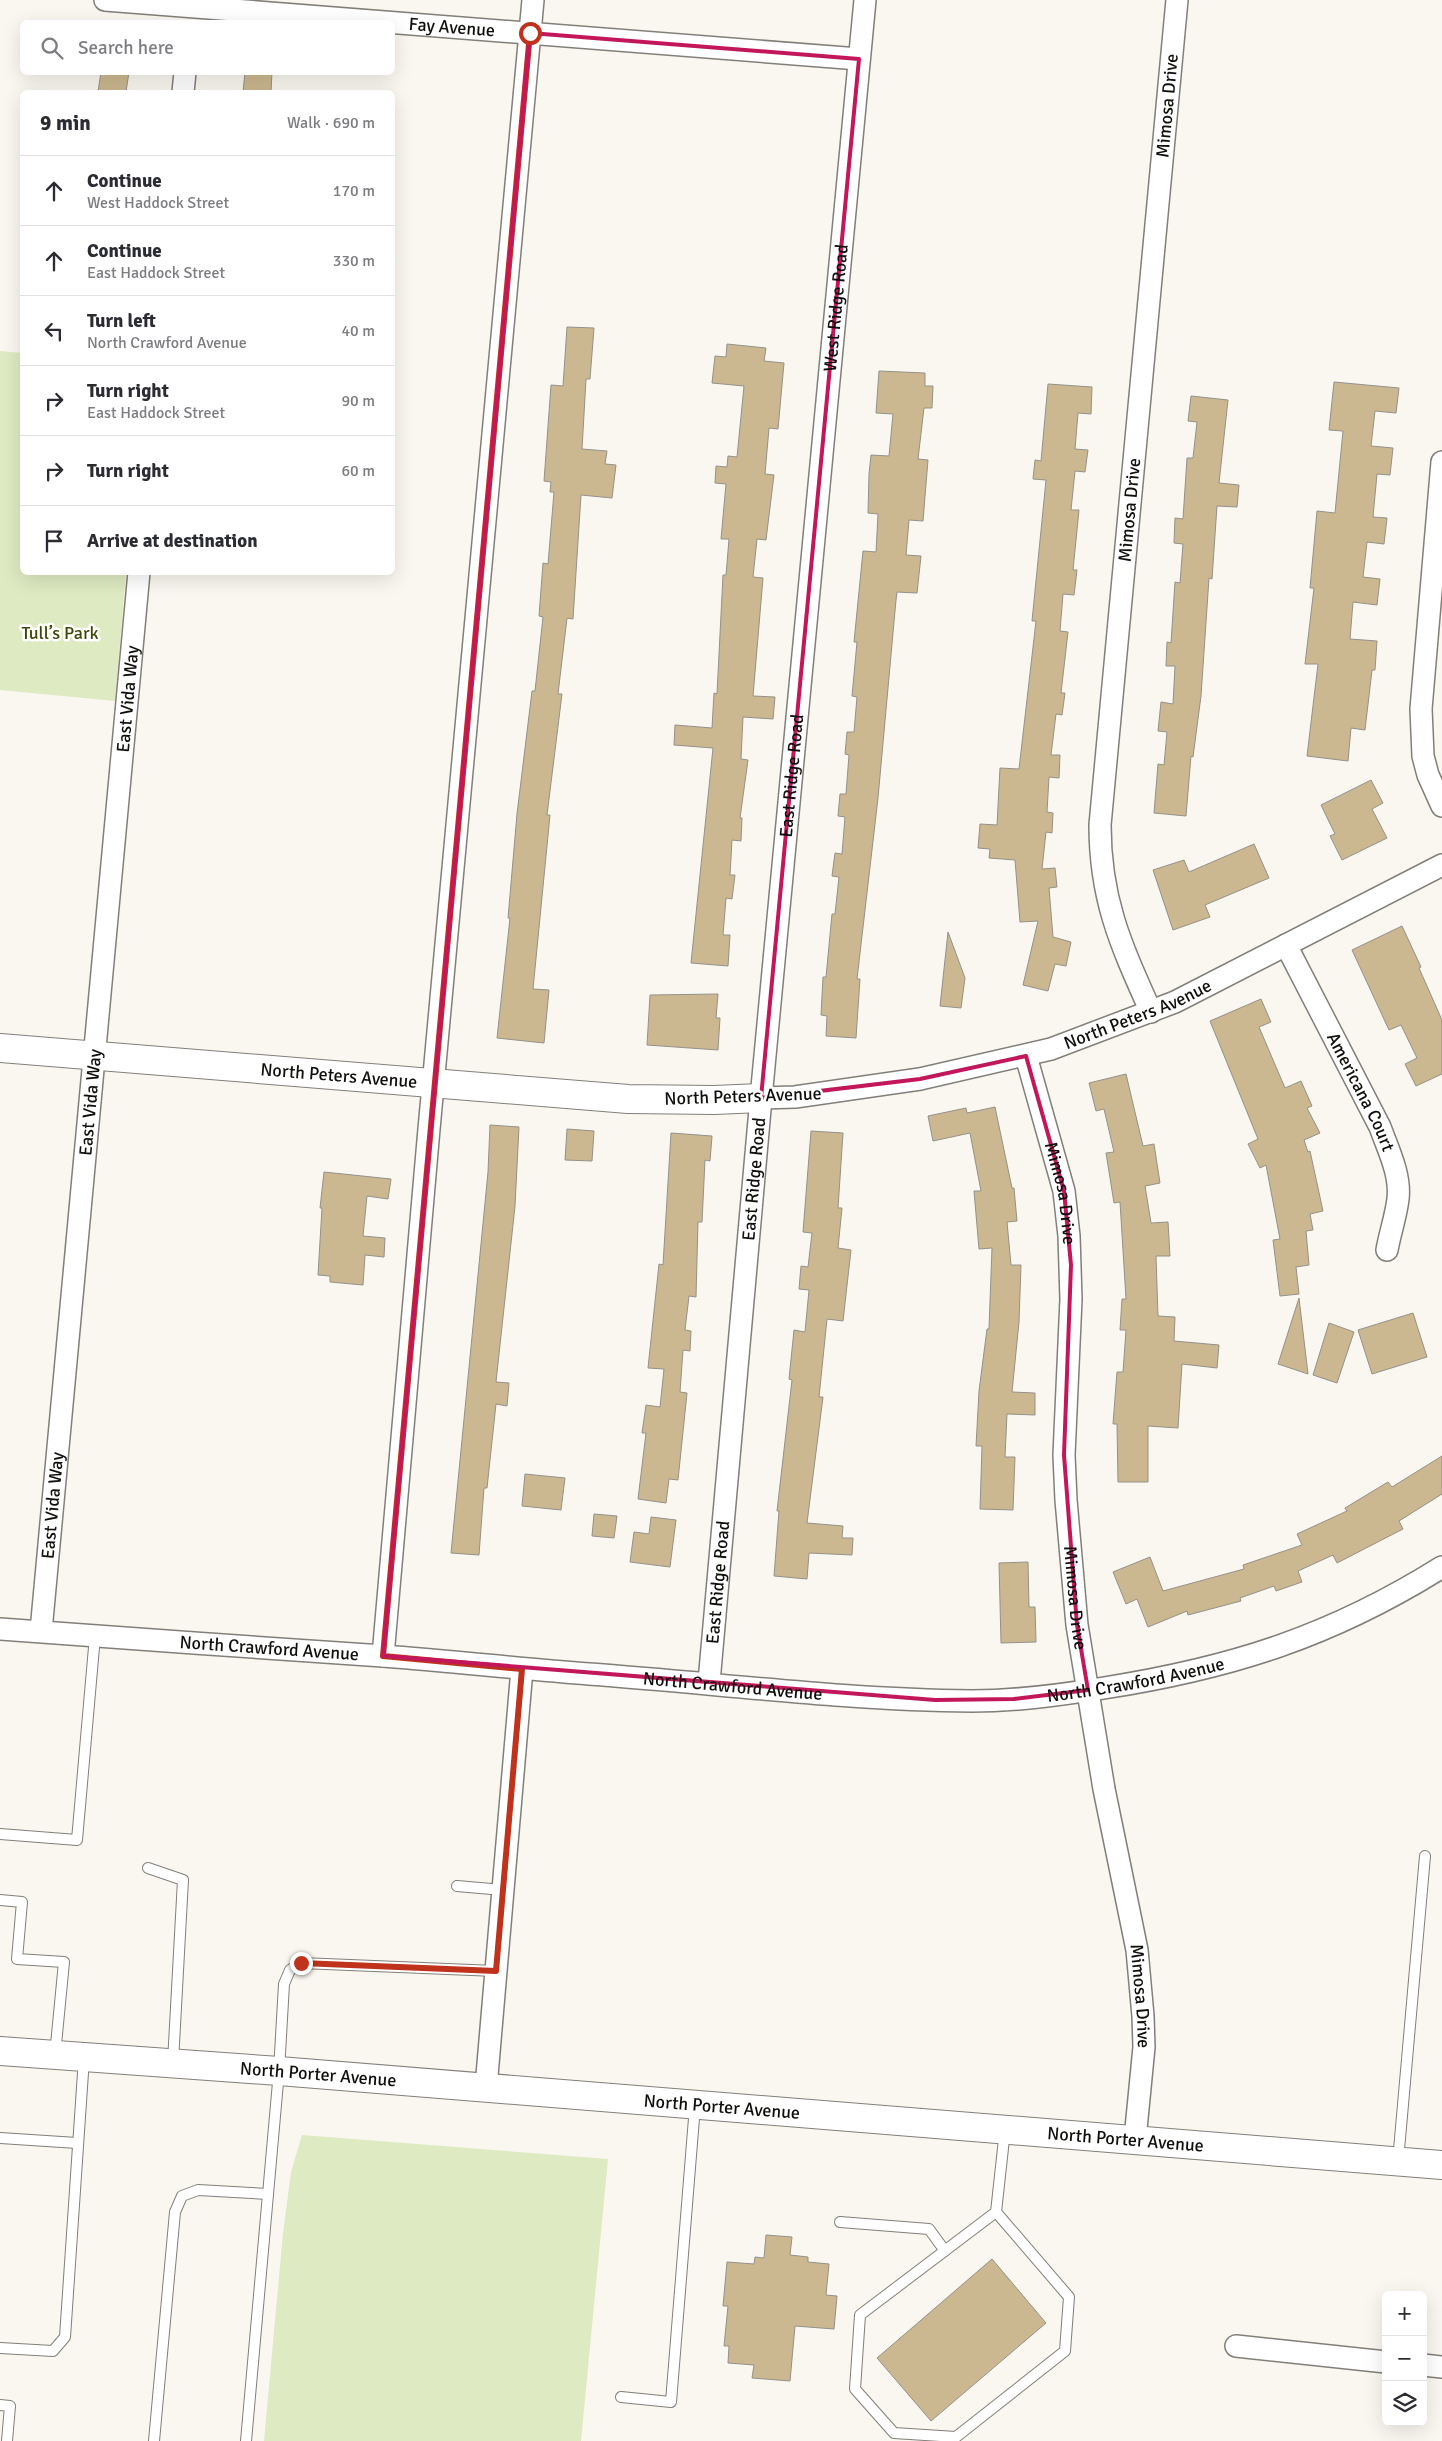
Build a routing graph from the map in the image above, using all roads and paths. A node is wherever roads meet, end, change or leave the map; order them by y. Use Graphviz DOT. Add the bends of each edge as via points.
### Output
graph roads {
  1 [pos="105,0"];
  2 [pos="533,0"];
  3 [pos="865,0"];
  4 [pos="1177,0"];
  5 [pos="191,10"];
  6 [pos="338,20"];
  7 [pos="395,24"];
  8 [pos="530,33"];
  9 [pos="859,59"];
  10 [pos="185,75"];
  11 [pos="183,90"];
  12 [pos="1442,462"];
  13 [pos="139,575"];
  14 [pos="807,616"];
  15 [pos="1442,806"];
  16 [pos="1442,865"];
  17 [pos="1286,945"];
  18 [pos="1151,1012"];
  19 [pos="0,1048"];
  20 [pos="95,1055"];
  21 [pos="1026,1056"];
  22 [pos="433,1084"];
  23 [pos="760,1098"];
  24 [pos="1387,1250"];
  25 [pos="1442,1567"];
  26 [pos="0,1628"];
  27 [pos="41,1631"];
  28 [pos="95,1636"];
  29 [pos="383,1656"];
  30 [pos="522,1669"];
  31 [pos="709,1682"];
  32 [pos="1088,1690"];
  33 [pos="0,1834"];
  34 [pos="1425,1856"];
  35 [pos="148,1868"];
  36 [pos="457,1886"];
  37 [pos="503,1890"];
  38 [pos="0,1900"];
  39 [pos="496,1971"];
  40 [pos="0,2051"];
  41 [pos="55,2055"];
  42 [pos="84,2057"];
  43 [pos="173,2063"];
  44 [pos="279,2071"];
  45 [pos="486,2088"];
  46 [pos="695,2104"];
  47 [pos="1005,2129"];
  48 [pos="0,2138"];
  49 [pos="1135,2140"];
  50 [pos="77,2143"];
  51 [pos="1398,2162"];
  52 [pos="1442,2165"];
  53 [pos="268,2194"];
  54 [pos="996,2212"];
  55 [pos="840,2222"];
  56 [pos="944,2251"];
  57 [pos="1236,2346"];
  58 [pos="0,2348"];
  59 [pos="1382,2362"];
  60 [pos="1427,2365"];
  61 [pos="1442,2367"];
  62 [pos="621,2398"];
  63 [pos="0,2405"];
  64 [pos="7,2441"];
  65 [pos="154,2441"];
  66 [pos="246,2441"];
  1 -- 5 [label="street, Fay Avenue"];
  2 -- 8 [label="street"];
  3 -- 9 [label="street, West Ridge Road"];
  4 -- 18 [label="street, Mimosa Drive" via="1100,825 1107,902"];
  5 -- 6 [label="street, Fay Avenue"];
  7 -- 8 [label="street, Fay Avenue"];
  8 -- 9 [label="street, Fay Avenue"];
  8 -- 22 [label="street"];
  9 -- 14 [label="street, West Ridge Road"];
  10 -- 11 [label="street"];
  12 -- 15 [label="street" via="1421,738 1428,775"];
  13 -- 20 [label="street, East Vida Way"];
  14 -- 23 [label="street, East Ridge Road"];
  16 -- 17 [label="street, North Peters Avenue"];
  17 -- 18 [label="street, North Peters Avenue"];
  17 -- 24 [label="street, Americana Court" via="1380,1127 1391,1157 1398,1199"];
  18 -- 21 [label="street, North Peters Avenue"];
  19 -- 20 [label="main road, North Peters Avenue"];
  20 -- 22 [label="main road, North Peters Avenue"];
  20 -- 27 [label="street, East Vida Way"];
  21 -- 23 [label="street, North Peters Avenue" via="920,1079"];
  21 -- 32 [label="street, Mimosa Drive" via="1064,1191 1068,1229 1071,1282 1065,1491 1077,1625"];
  22 -- 23 [label="main road, North Peters Avenue" via="628,1099"];
  22 -- 29 [label="street"];
  23 -- 31 [label="street, East Ridge Road"];
  25 -- 32 [label="street, North Crawford Avenue" via="1378,1605 1294,1642 1180,1674"];
  26 -- 27 [label="street, North Crawford Avenue"];
  27 -- 28 [label="street, North Crawford Avenue"];
  28 -- 29 [label="street, North Crawford Avenue"];
  28 -- 33 [label="lane" via="77,1840"];
  29 -- 30 [label="street, North Crawford Avenue"];
  30 -- 31 [label="street, North Crawford Avenue"];
  30 -- 37 [label="street"];
  31 -- 32 [label="street, North Crawford Avenue" via="836,1694 967,1701"];
  32 -- 49 [label="street, Mimosa Drive" via="1139,1967 1144,2048"];
  34 -- 51 [label="lane"];
  35 -- 43 [label="lane" via="183,1880"];
  36 -- 37 [label="lane"];
  37 -- 39 [label="street"];
  38 -- 41 [label="lane" via="22,1902 17,1959 64,1962"];
  39 -- 44 [label="lane" via="301,1963 290,1970 284,1984"];
  39 -- 45 [label="street"];
  40 -- 41 [label="main road, North Porter Avenue"];
  41 -- 42 [label="main road, North Porter Avenue"];
  42 -- 43 [label="main road, North Porter Avenue"];
  42 -- 50 [label="lane"];
  43 -- 44 [label="main road, North Porter Avenue"];
  44 -- 45 [label="main road, North Porter Avenue"];
  44 -- 53 [label="lane"];
  45 -- 46 [label="main road, North Porter Avenue"];
  46 -- 47 [label="main road, North Porter Avenue"];
  46 -- 62 [label="lane" via="671,2402"];
  47 -- 49 [label="main road, North Porter Avenue"];
  47 -- 54 [label="lane"];
  48 -- 50 [label="lane"];
  49 -- 51 [label="main road, North Porter Avenue"];
  50 -- 58 [label="lane" via="65,2337 53,2351"];
  51 -- 52 [label="main road, North Porter Avenue"];
  53 -- 65 [label="lane" via="198,2190 182,2196 175,2212"];
  53 -- 66 [label="lane"];
  54 -- 56 [label="lane"];
  54 -- 56 [label="lane" via="1069,2298 1065,2351 956,2437 894,2433 855,2389 860,2315"];
  55 -- 56 [label="lane" via="928,2229"];
  57 -- 59 [label="street"];
  60 -- 61 [label="street"];
  63 -- 64 [label="lane" via="10,2406"];
}
